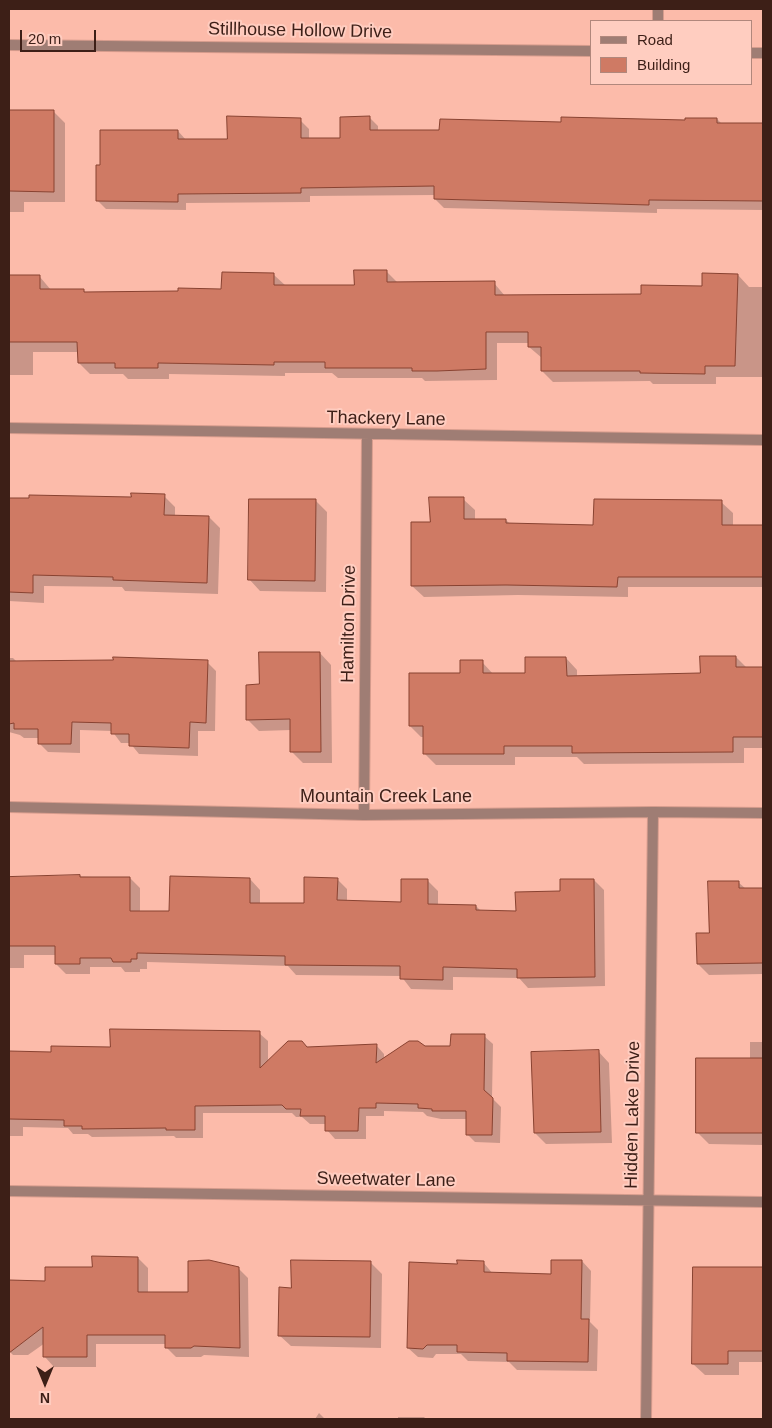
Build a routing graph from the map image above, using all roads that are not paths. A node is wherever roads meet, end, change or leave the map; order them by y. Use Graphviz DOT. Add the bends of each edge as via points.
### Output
graph roads {
  1 [pos="9,45"];
  2 [pos="590,51"];
  3 [pos="9,428"];
  4 [pos="368,435"];
  5 [pos="763,440"];
  6 [pos="9,807"];
  7 [pos="653,812"];
  8 [pos="763,813"];
  9 [pos="364,814"];
  10 [pos="9,1191"];
  11 [pos="648,1200"];
  12 [pos="763,1202"];
  13 [pos="646,1419"];
  1 -- 2 [label="street, Stillhouse Hollow Drive"];
  3 -- 4 [label="street, Thackery Lane"];
  4 -- 5 [label="street, Thackery Lane"];
  4 -- 9 [label="street, Hamilton Drive"];
  6 -- 9 [label="street, Mountain Creek Lane"];
  7 -- 8 [label="street, Mountain Creek Lane"];
  7 -- 9 [label="street, Mountain Creek Lane"];
  7 -- 11 [label="street, Hidden Lake Drive"];
  10 -- 11 [label="street, Sweetwater Lane"];
  11 -- 12 [label="street, Sweetwater Lane"];
  11 -- 13 [label="street, Hidden Lake Drive"];
}
